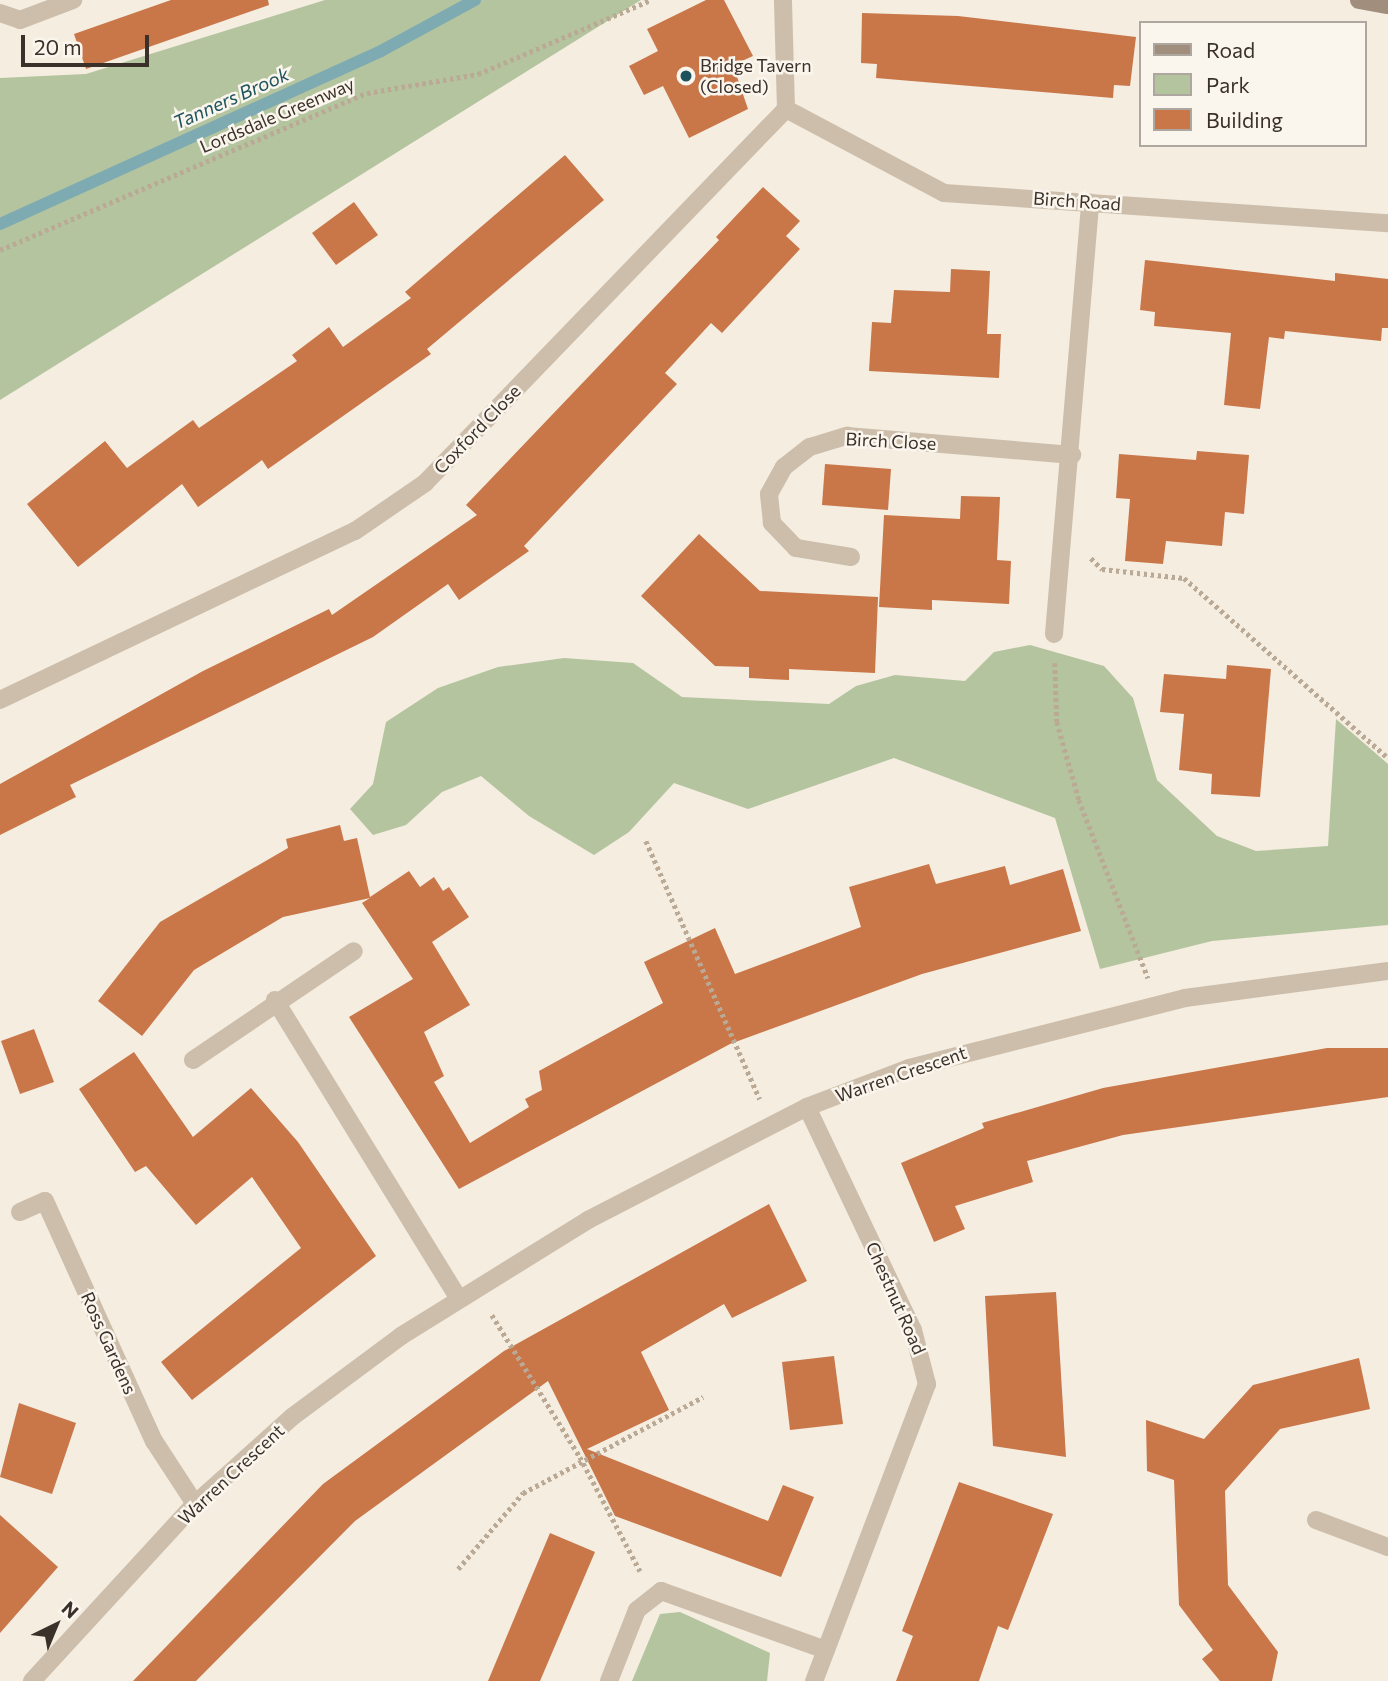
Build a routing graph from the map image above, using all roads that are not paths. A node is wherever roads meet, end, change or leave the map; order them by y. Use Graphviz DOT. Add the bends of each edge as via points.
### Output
graph roads {
  1 [pos="73,0"];
  2 [pos="783,0"];
  3 [pos="1359,0"];
  4 [pos="1388,5"];
  5 [pos="0,13"];
  6 [pos="786,109"];
  7 [pos="1090,202"];
  8 [pos="1388,223"];
  9 [pos="1072,455"];
  10 [pos="851,557"];
  11 [pos="1054,634"];
  12 [pos="0,700"];
  13 [pos="354,951"];
  14 [pos="1388,971"];
  15 [pos="275,1000"];
  16 [pos="193,1060"];
  17 [pos="807,1107"];
  18 [pos="20,1212"];
  19 [pos="458,1298"];
  20 [pos="195,1504"];
  21 [pos="1316,1520"];
  22 [pos="1388,1548"];
  23 [pos="826,1650"];
  24 [pos="32,1681"];
  25 [pos="609,1681"];
  26 [pos="814,1681"];
  1 -- 5 [label="street" via="20,20"];
  2 -- 6 [label="street"];
  3 -- 4 [label="street"];
  6 -- 7 [label="street, Birch Road" via="943,193"];
  6 -- 12 [label="street, Coxford Close" via="425,483 355,531"];
  7 -- 8 [label="street, Birch Road"];
  7 -- 9 [label="street"];
  9 -- 10 [label="street, Birch Close" via="847,436 810,447 783,467 769,494 772,523 796,548"];
  9 -- 11 [label="street"];
  13 -- 15 [label="street"];
  14 -- 17 [label="street, Warren Crescent" via="1267,983 988,1044"];
  15 -- 16 [label="street"];
  15 -- 19 [label="street"];
  17 -- 19 [label="street, Warren Crescent" via="588,1220"];
  17 -- 23 [label="street, Chestnut Road" via="913,1330 927,1384"];
  18 -- 20 [label="street, Ross Gardens" via="45,1201 154,1441"];
  19 -- 20 [label="street, Warren Crescent" via="292,1417"];
  20 -- 24 [label="street, Warren Crescent"];
  21 -- 22 [label="street"];
  23 -- 25 [label="street" via="684,1595 652,1594 637,1610"];
  23 -- 26 [label="street, Chestnut Road"];
}
